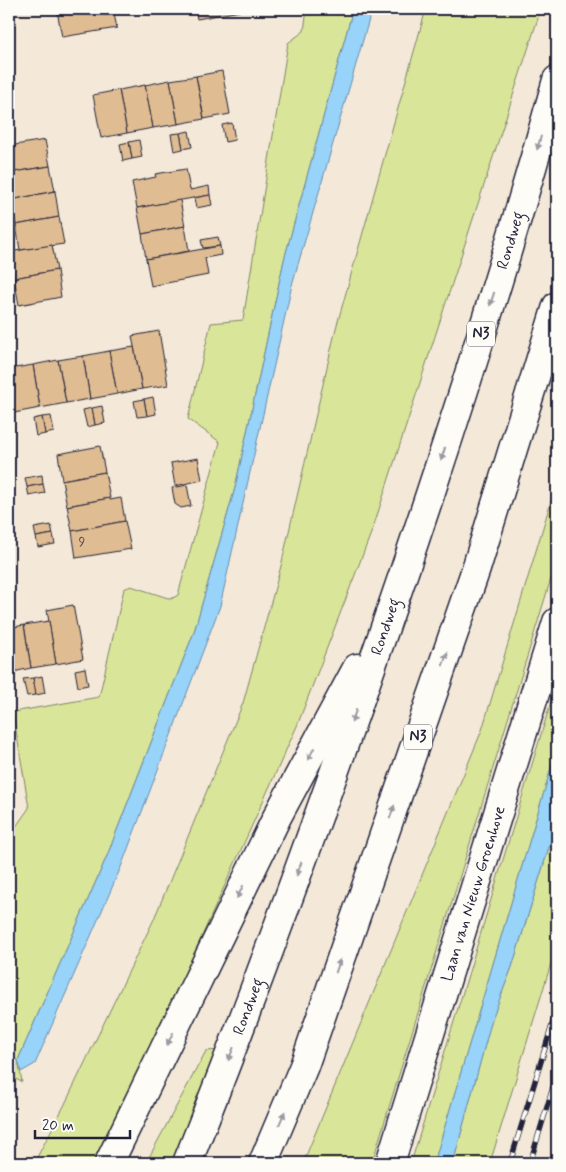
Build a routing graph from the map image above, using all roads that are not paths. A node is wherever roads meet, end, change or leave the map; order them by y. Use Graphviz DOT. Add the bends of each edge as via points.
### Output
graph roads {
  1 [pos="557,80"];
  2 [pos="557,306"];
  3 [pos="400,588"];
  4 [pos="557,622"];
  5 [pos="109,1163"];
  6 [pos="187,1163"];
  7 [pos="263,1163"];
  8 [pos="390,1163"];
  1 -- 3 [label="main road, Rondweg / N3, one-way" via="523,202"];
  7 -- 2 [label="main road, N3, one-way" via="304,1066 473,578"];
  3 -- 5 [label="main road, N3, one-way" via="277,817"];
  3 -- 6 [label="main road, Rondweg / N3, one-way" via="246,1016"];
  4 -- 8 [label="main road, Laan van Nieuw Groenhove"];
}
